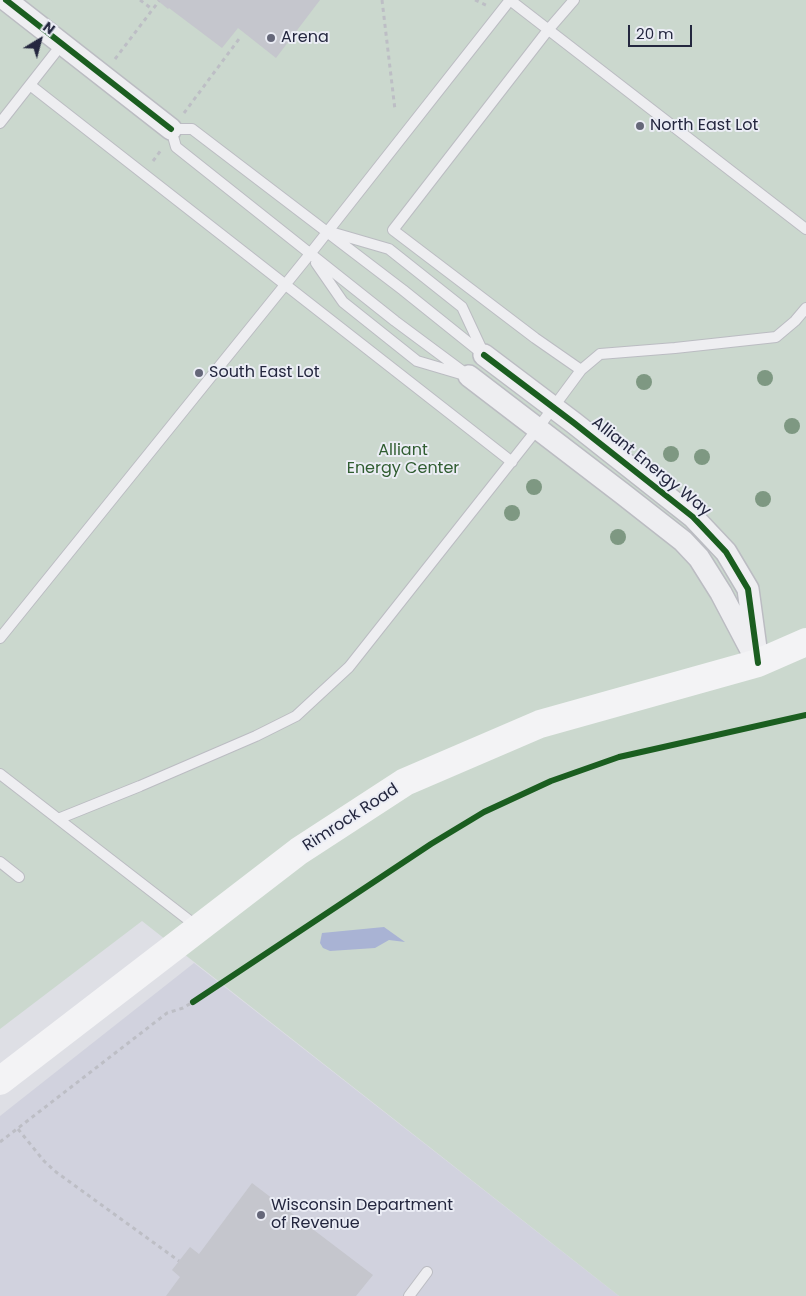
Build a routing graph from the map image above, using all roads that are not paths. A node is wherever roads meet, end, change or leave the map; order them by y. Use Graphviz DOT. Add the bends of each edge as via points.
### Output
graph roads {
  1 [pos="510,0"];
  2 [pos="574,0"];
  3 [pos="9,1"];
  4 [pos="548,30"];
  5 [pos="62,44"];
  6 [pos="30,84"];
  7 [pos="0,123"];
  8 [pos="172,129"];
  9 [pos="806,229"];
  10 [pos="328,232"];
  11 [pos="310,254"];
  12 [pos="286,285"];
  13 [pos="806,308"];
  14 [pos="484,355"];
  15 [pos="581,370"];
  16 [pos="470,376"];
  17 [pos="554,408"];
  18 [pos="538,428"];
  19 [pos="512,462"];
  20 [pos="0,638"];
  21 [pos="806,642"];
  22 [pos="758,663"];
  23 [pos="806,664"];
  24 [pos="0,774"];
  25 [pos="58,819"];
  26 [pos="0,862"];
  27 [pos="19,877"];
  28 [pos="199,928"];
  29 [pos="0,1081"];
  30 [pos="427,1272"];
  31 [pos="410,1296"];
  1 -- 4 [label="lane"];
  1 -- 10 [label="lane"];
  2 -- 4 [label="lane"];
  3 -- 5 [label="street"];
  4 -- 9 [label="lane"];
  4 -- 15 [label="lane" via="393,230"];
  5 -- 6 [label="lane"];
  5 -- 8 [label="street"];
  6 -- 7 [label="lane"];
  6 -- 12 [label="lane"];
  8 -- 10 [label="lane" via="192,129"];
  8 -- 11 [label="lane" via="176,146"];
  10 -- 11 [label="lane"];
  10 -- 14 [label="lane"];
  10 -- 14 [label="lane" via="389,249 455,301 462,307"];
  11 -- 12 [label="lane"];
  11 -- 16 [label="lane"];
  11 -- 16 [label="lane" via="343,302 417,361"];
  12 -- 19 [label="lane"];
  12 -- 20 [label="lane"];
  13 -- 15 [label="lane" via="776,338 600,354"];
  14 -- 17 [label="street, Alliant Energy Way"];
  15 -- 17 [label="lane"];
  16 -- 18 [label="street"];
  17 -- 18 [label="lane"];
  17 -- 22 [label="street, Alliant Energy Way" via="693,517 726,552 748,589"];
  18 -- 19 [label="lane"];
  18 -- 22 [label="street" via="683,541 699,558 721,592"];
  19 -- 25 [label="lane" via="349,667 296,716"];
  21 -- 22 [label="main road, Rimrock Road"];
  22 -- 23 [label="main road, Rimrock Road"];
  22 -- 28 [label="main road, Rimrock Road" via="540,724 405,782 299,851"];
  24 -- 25 [label="lane"];
  25 -- 28 [label="lane"];
  26 -- 27 [label="lane"];
  28 -- 29 [label="main road, Rimrock Road"];
  30 -- 31 [label="lane"];
}
